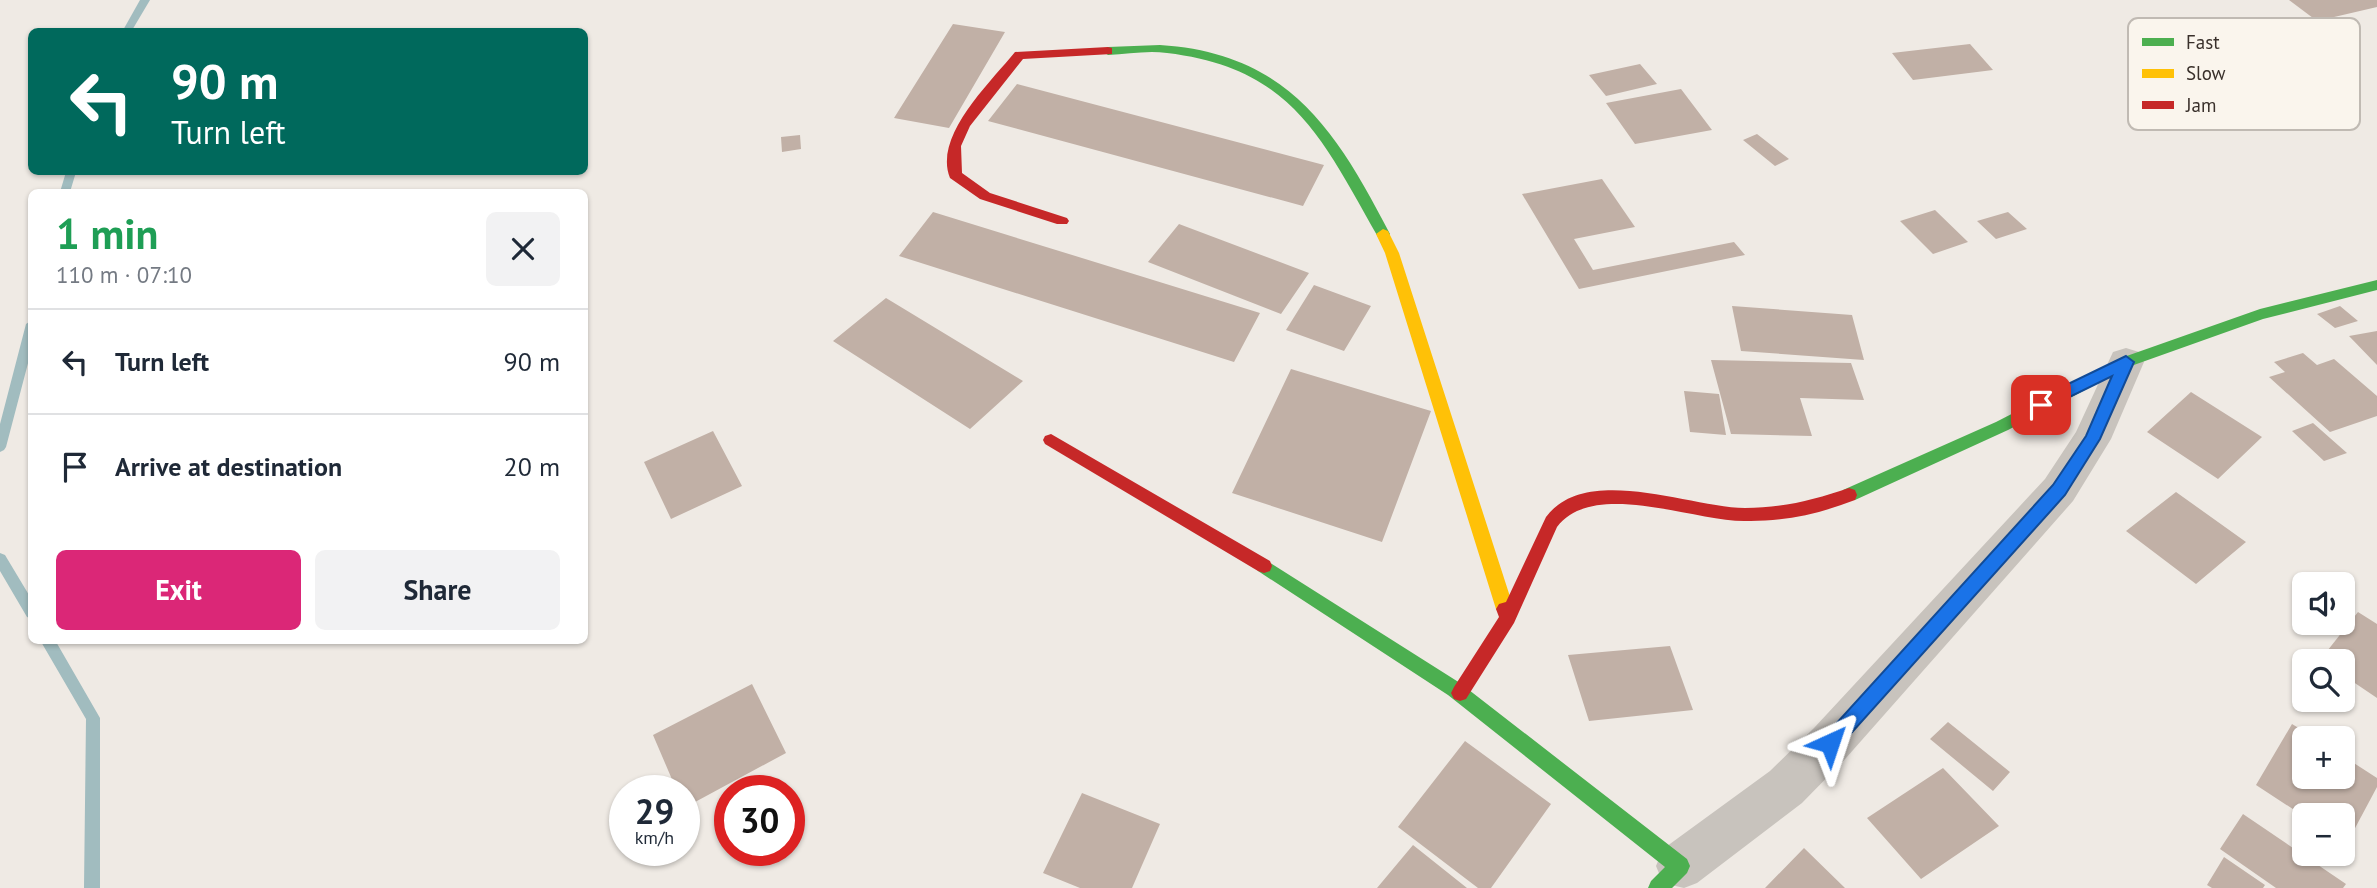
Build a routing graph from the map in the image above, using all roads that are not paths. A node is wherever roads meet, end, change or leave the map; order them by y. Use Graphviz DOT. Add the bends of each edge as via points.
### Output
graph roads {
  1 [pos="1062,221"];
  2 [pos="2377,285"];
  3 [pos="2126,362"];
  4 [pos="1051,440"];
  5 [pos="1508,618"];
  6 [pos="1460,693"];
  7 [pos="1669,877"];
  1 -- 5 [label="street" via="985,195 955,175 954,146 964,125 1019,55 1166,49 1232,62 1287,93 1329,136 1392,253"];
  2 -- 3 [label="street" via="2260,314"];
  3 -- 5 [label="street" via="2001,426 1828,504 1771,514 1725,514 1624,497 1581,500 1554,518"];
  3 -- 7 [label="street" via="2092,439 2059,490 1786,787"];
  4 -- 6 [label="street" via="1276,573"];
  5 -- 6 [label="street"];
  6 -- 7 [label="street" via="1529,743"];
}
